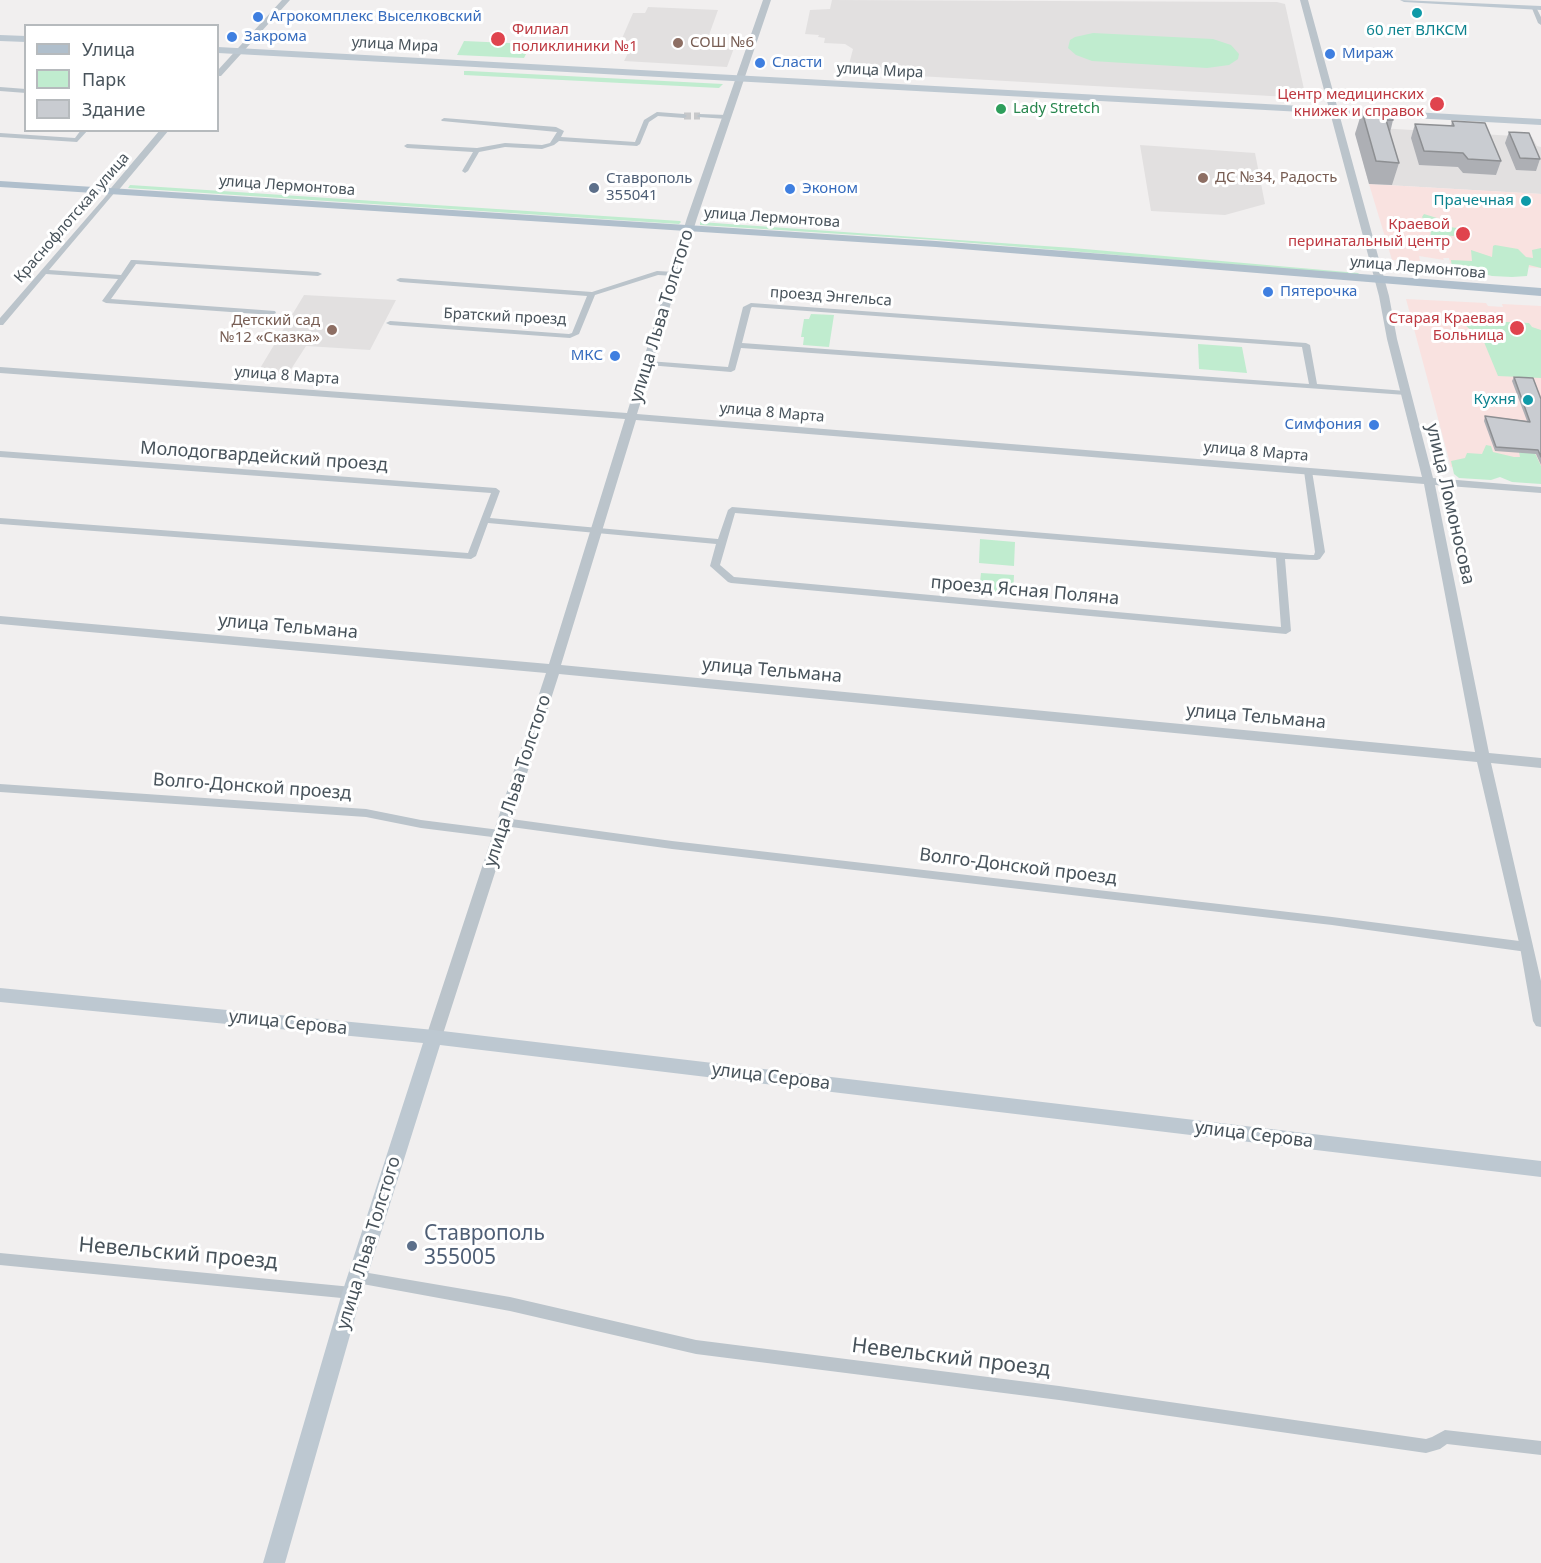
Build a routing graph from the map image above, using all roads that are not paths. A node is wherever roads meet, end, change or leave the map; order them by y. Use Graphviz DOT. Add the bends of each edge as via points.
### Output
graph roads {
  1 [pos="286,0"];
  2 [pos="767,0"];
  3 [pos="1304,0"];
  4 [pos="1404,0"];
  5 [pos="1537,8"];
  6 [pos="1541,23"];
  7 [pos="0,38"];
  8 [pos="24,39"];
  9 [pos="219,50"];
  10 [pos="240,51"];
  11 [pos="219,73"];
  12 [pos="740,79"];
  13 [pos="0,89"];
  14 [pos="24,91"];
  15 [pos="1333,111"];
  16 [pos="684,116"];
  17 [pos="700,116"];
  18 [pos="727,117"];
  19 [pos="444,120"];
  20 [pos="1541,122"];
  21 [pos="83,132"];
  22 [pos="163,132"];
  23 [pos="0,135"];
  24 [pos="557,139"];
  25 [pos="407,146"];
  26 [pos="477,150"];
  27 [pos="465,171"];
  28 [pos="0,175"];
  29 [pos="0,184"];
  30 [pos="118,186"];
  31 [pos="690,223"];
  32 [pos="44,272"];
  33 [pos="318,274"];
  34 [pos="675,274"];
  35 [pos="123,276"];
  36 [pos="1378,276"];
  37 [pos="400,280"];
  38 [pos="1541,283"];
  39 [pos="1541,292"];
  40 [pos="592,294"];
  41 [pos="273,313"];
  42 [pos="0,323"];
  43 [pos="390,323"];
  44 [pos="738,345"];
  45 [pos="648,363"];
  46 [pos="0,370"];
  47 [pos="1313,386"];
  48 [pos="1406,393"];
  49 [pos="632,417"];
  50 [pos="0,454"];
  51 [pos="1308,471"];
  52 [pos="1429,481"];
  53 [pos="1541,490"];
  54 [pos="485,520"];
  55 [pos="0,521"];
  56 [pos="597,529"];
  57 [pos="721,542"];
  58 [pos="1280,556"];
  59 [pos="0,620"];
  60 [pos="554,669"];
  61 [pos="1483,757"];
  62 [pos="1541,763"];
  63 [pos="0,788"];
  64 [pos="504,822"];
  65 [pos="500,834"];
  66 [pos="1527,947"];
  67 [pos="0,995"];
  68 [pos="1541,1020"];
  69 [pos="434,1037"];
  70 [pos="1541,1169"];
  71 [pos="0,1259"];
  72 [pos="355,1285"];
  73 [pos="1541,1448"];
  74 [pos="274,1563"];
  1 -- 10 [label="street"];
  2 -- 12 [label="street, улица Льва Толстого"];
  3 -- 15 [label="street, улица Ломоносова"];
  4 -- 5 [label="main road"];
  5 -- 6 [label="street"];
  7 -- 8 [label="main road"];
  9 -- 10 [label="main road, улица Мира"];
  10 -- 11 [label="street"];
  10 -- 12 [label="main road, улица Мира"];
  12 -- 15 [label="main road, улица Мира"];
  12 -- 18 [label="street, улица Льва Толстого"];
  13 -- 14 [label="street"];
  15 -- 20 [label="main road, улица Мира"];
  15 -- 36 [label="street, улица Ломоносова"];
  16 -- 24 [label="street" via="657,114 646,121 637,144"];
  17 -- 18 [label="street"];
  18 -- 31 [label="street, улица Льва Толстого"];
  19 -- 24 [label="street" via="556,129 561,131"];
  21 -- 23 [label="street" via="77,140"];
  22 -- 30 [label="street, Краснофлотская улица"];
  24 -- 26 [label="street" via="542,147 505,145"];
  25 -- 26 [label="street"];
  26 -- 27 [label="street"];
  28 -- 30 [label="main road, улица Лермонтова"];
  29 -- 30 [label="main road, улица Лермонтова"];
  30 -- 31 [label="main road, улица Лермонтова"];
  30 -- 32 [label="street, Краснофлотская улица"];
  31 -- 34 [label="street, улица Льва Толстого"];
  31 -- 36 [label="main road, улица Лермонтова"];
  32 -- 35 [label="street"];
  32 -- 42 [label="street, Краснофлотская улица"];
  33 -- 35 [label="street" via="134,262"];
  34 -- 40 [label="street, Братский проезд" via="657,273"];
  34 -- 45 [label="street, улица Льва Толстого"];
  35 -- 41 [label="street" via="106,301"];
  36 -- 38 [label="main road, улица Лермонтова"];
  36 -- 39 [label="main road, улица Лермонтова"];
  36 -- 48 [label="street, улица Ломоносова"];
  37 -- 40 [label="street, Братский проезд"];
  40 -- 43 [label="street, Братский проезд" via="575,334 570,336"];
  44 -- 45 [label="street" via="731,370"];
  44 -- 47 [label="street"];
  44 -- 47 [label="street, проезд Энгельса" via="747,307 763,305 1306,345"];
  45 -- 49 [label="street, улица Льва Толстого"];
  46 -- 49 [label="street, улица 8 Марта"];
  47 -- 48 [label="street"];
  48 -- 52 [label="street, улица Ломоносова"];
  49 -- 51 [label="street, улица 8 Марта"];
  49 -- 56 [label="street, улица Льва Толстого"];
  50 -- 54 [label="street, Молодогвардейский проезд" via="496,491"];
  51 -- 52 [label="street, улица 8 Марта"];
  51 -- 58 [label="street, проезд Ясная Поляна" via="1320,552 1310,558"];
  52 -- 53 [label="street, улица 8 Марта"];
  52 -- 61 [label="street, улица Ломоносова"];
  54 -- 55 [label="street, Молодогвардейский проезд" via="471,556"];
  54 -- 56 [label="street"];
  56 -- 57 [label="street"];
  56 -- 60 [label="street, улица Льва Толстого"];
  57 -- 58 [label="street, проезд Ясная Поляна" via="732,510"];
  57 -- 58 [label="street, проезд Ясная Поляна" via="715,566 731,580 1286,631"];
  59 -- 60 [label="street, улица Тельмана"];
  60 -- 61 [label="street, улица Тельмана"];
  60 -- 64 [label="street, улица Льва Толстого"];
  61 -- 62 [label="street, улица Тельмана"];
  61 -- 66 [label="street, улица Ломоносова"];
  63 -- 65 [label="street, Волго-Донской проезд" via="366,813"];
  64 -- 65 [label="street, улица Льва Толстого"];
  64 -- 66 [label="street, Волго-Донской проезд"];
  65 -- 69 [label="street, улица Льва Толстого"];
  66 -- 68 [label="street, улица Ломоносова"];
  67 -- 69 [label="main road, улица Серова"];
  69 -- 70 [label="main road, улица Серова"];
  69 -- 72 [label="main road, улица Льва Толстого"];
  71 -- 72 [label="street, Невельский проезд"];
  72 -- 73 [label="street, Невельский проезд" via="510,1304 696,1347 1059,1393 1426,1446 1445,1437"];
  72 -- 74 [label="main road, улица Льва Толстого"];
}
